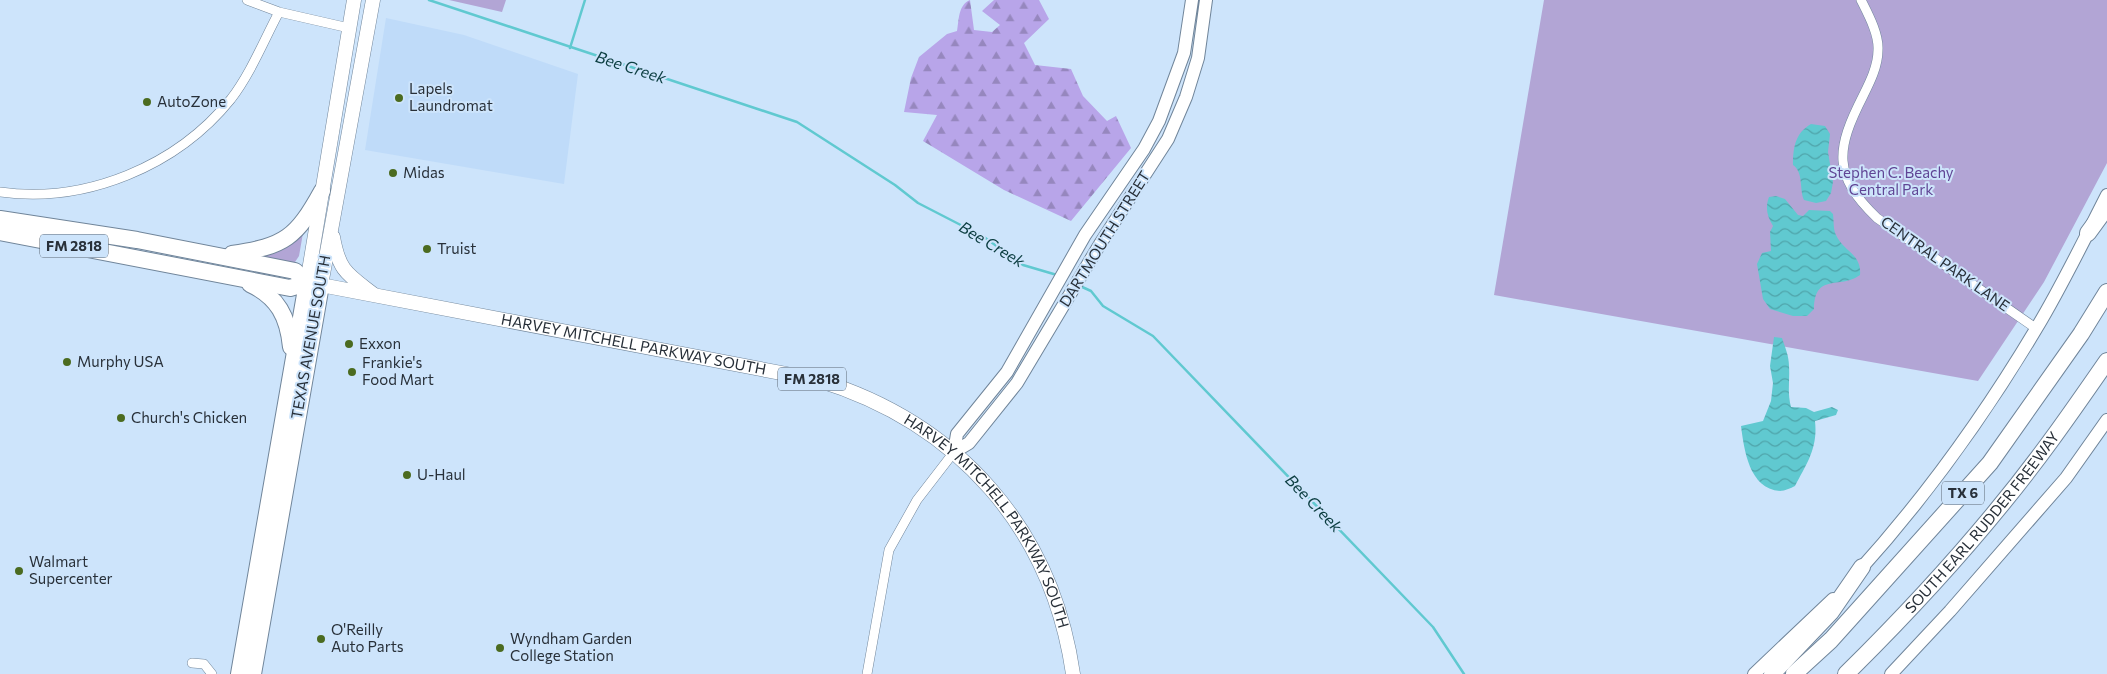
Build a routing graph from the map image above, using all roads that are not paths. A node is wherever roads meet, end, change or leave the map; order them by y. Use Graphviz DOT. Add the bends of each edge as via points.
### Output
graph roads {
  1 [pos="248,0"];
  2 [pos="354,0"];
  3 [pos="362,0"];
  4 [pos="373,0"];
  5 [pos="1192,0"];
  6 [pos="1206,0"];
  7 [pos="1861,0"];
  8 [pos="279,12"];
  9 [pos="349,28"];
  10 [pos="368,29"];
  11 [pos="358,86"];
  12 [pos="322,191"];
  13 [pos="0,192"];
  14 [pos="2107,195"];
  15 [pos="2107,207"];
  16 [pos="0,219"];
  17 [pos="332,228"];
  18 [pos="0,232"];
  19 [pos="2088,233"];
  20 [pos="218,256"];
  21 [pos="234,277"];
  22 [pos="314,284"];
  23 [pos="2107,292"];
  24 [pos="376,296"];
  25 [pos="2036,329"];
  26 [pos="2107,361"];
  27 [pos="292,365"];
  28 [pos="2107,420"];
  29 [pos="954,452"];
  30 [pos="1862,567"];
  31 [pos="192,663"];
  32 [pos="212,674"];
  33 [pos="240,674"];
  34 [pos="253,674"];
  35 [pos="867,674"];
  36 [pos="1073,674"];
  37 [pos="1754,674"];
  38 [pos="1772,674"];
  39 [pos="1794,674"];
  40 [pos="1846,674"];
  41 [pos="1891,674"];
  1 -- 8 [label="street"];
  2 -- 9 [label="main road, TEXAS AVENUE SOUTH"];
  3 -- 10 [label="main road" via="360,14"];
  4 -- 10 [label="main road, TEXAS AVENUE SOUTH"];
  5 -- 29 [label="street, DARTMOUTH STREET" via="1184,53 1159,121 1144,150 1085,235 1007,372 957,434"];
  6 -- 29 [label="street, DARTMOUTH STREET" via="1198,58 1172,130 1016,383 969,443"];
  7 -- 25 [label="street, CENTRAL PARK LANE" via="1879,48 1877,63 1844,136 1844,170 1849,184 1877,218"];
  8 -- 9 [label="street"];
  8 -- 13 [label="street" via="231,98 203,128 166,156 123,177 74,190 47,194"];
  9 -- 11 [label="main road" via="355,32 351,70"];
  9 -- 12 [label="main road, TEXAS AVENUE SOUTH"];
  10 -- 11 [label="main road, TEXAS AVENUE SOUTH"];
  11 -- 17 [label="main road, TEXAS AVENUE SOUTH"];
  12 -- 20 [label="highway" via="306,219 286,239 258,251"];
  12 -- 22 [label="main road, TEXAS AVENUE SOUTH"];
  14 -- 19 [label="street"];
  15 -- 19 [label="highway"];
  16 -- 20 [label="highway, HARVEY MITCHELL PARKWAY SOUTH / FM 2818"];
  17 -- 22 [label="main road, TEXAS AVENUE SOUTH"];
  17 -- 24 [label="main road" via="342,268"];
  18 -- 21 [label="highway, HARVEY MITCHELL PARKWAY SOUTH / FM 2818"];
  19 -- 25 [label="street"];
  20 -- 22 [label="highway, HARVEY MITCHELL PARKWAY SOUTH / FM 2818" via="295,271"];
  21 -- 22 [label="highway, HARVEY MITCHELL PARKWAY SOUTH / FM 2818" via="293,288"];
  21 -- 27 [label="highway" via="263,291 282,310 287,321"];
  22 -- 24 [label="main road, HARVEY MITCHELL PARKWAY SOUTH / FM 2818"];
  22 -- 27 [label="highway, TEXAS AVENUE SOUTH"];
  22 -- 34 [label="highway, TEXAS AVENUE SOUTH"];
  23 -- 39 [label="highway, TX 6" via="1990,463 1832,640"];
  24 -- 29 [label="main road, HARVEY MITCHELL PARKWAY SOUTH / FM 2818" via="818,380 880,403 910,419"];
  25 -- 30 [label="street" via="1964,441 1924,495"];
  26 -- 40 [label="highway, SOUTH EARL RUDDER FREEWAY / TX 6" via="2052,440 1972,540"];
  27 -- 33 [label="highway, TEXAS AVENUE SOUTH"];
  28 -- 41 [label="street" via="2066,478"];
  29 -- 35 [label="street, DARTMOUTH STREET" via="917,500 889,550"];
  29 -- 36 [label="main road, HARVEY MITCHELL PARKWAY SOUTH / FM 2818" via="991,488 1032,549 1059,611"];
  30 -- 37 [label="street"];
  30 -- 38 [label="highway" via="1831,612"];
  31 -- 32 [label="street" via="204,664"];
}
